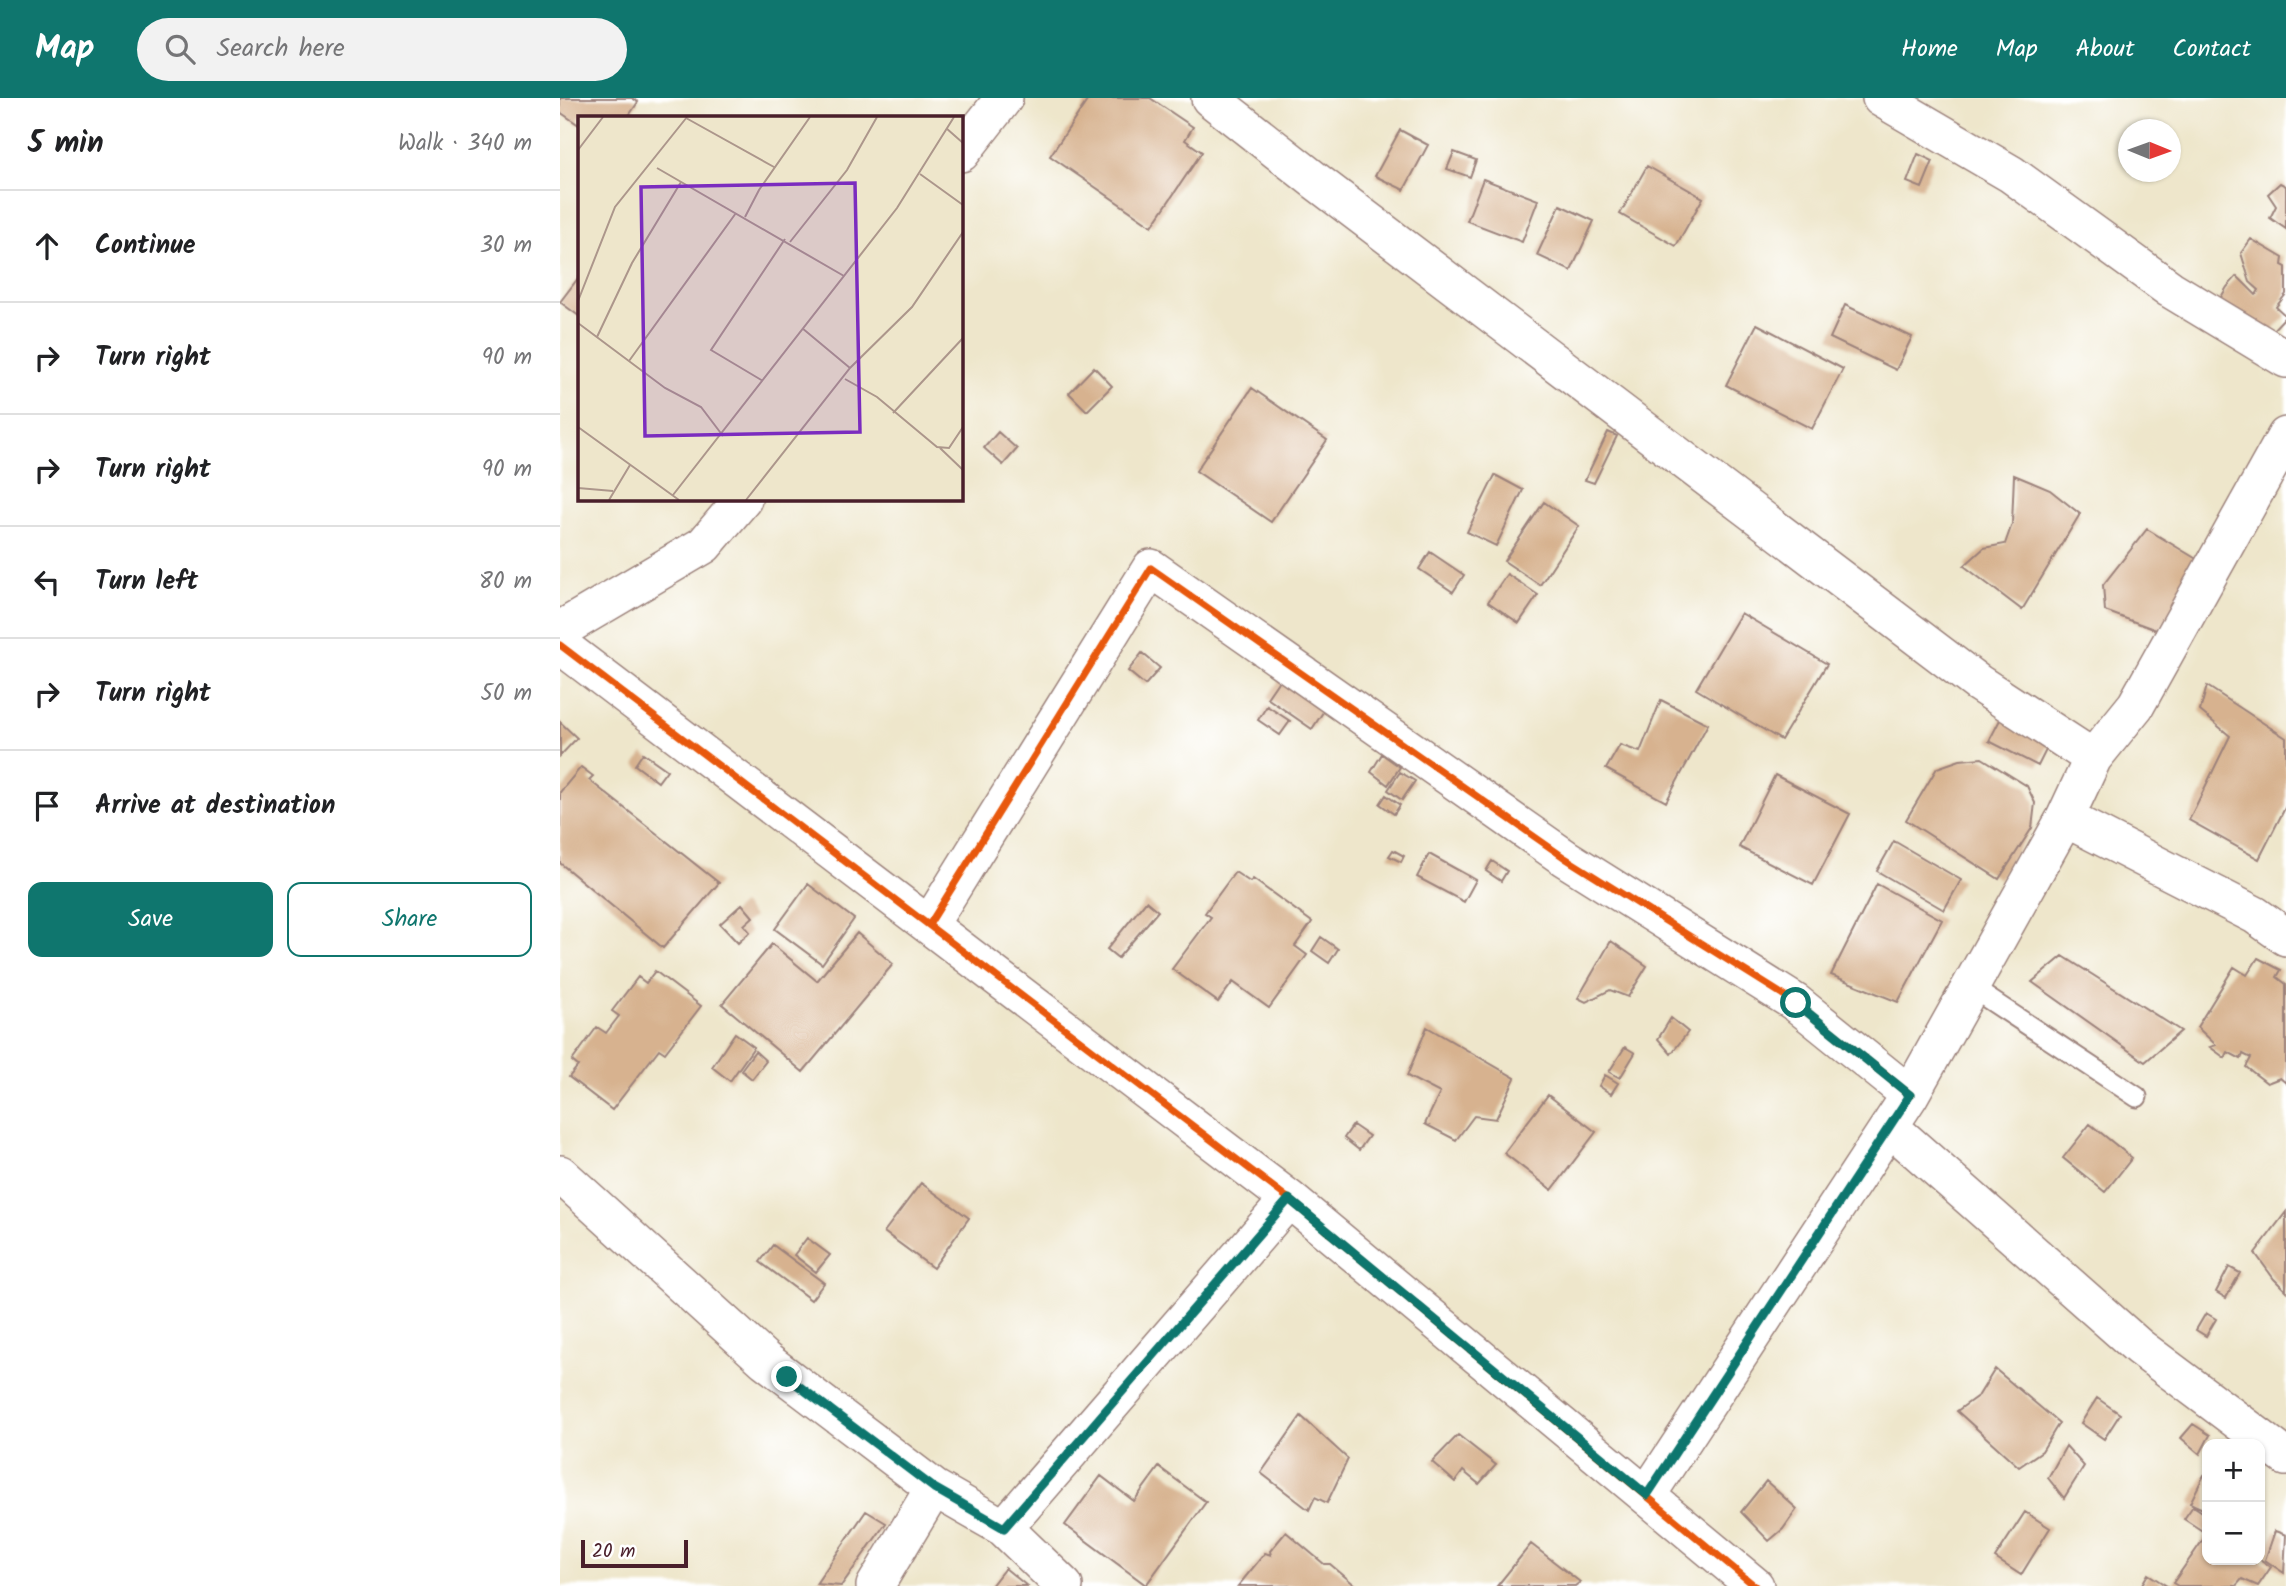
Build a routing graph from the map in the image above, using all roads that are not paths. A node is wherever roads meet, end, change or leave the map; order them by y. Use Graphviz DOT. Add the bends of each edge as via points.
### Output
graph roads {
  1 [pos="1004,98"];
  2 [pos="1210,98"];
  3 [pos="1881,98"];
  4 [pos="962,152"];
  5 [pos="2286,359"];
  6 [pos="2286,436"];
  7 [pos="742,500"];
  8 [pos="560,629"];
  9 [pos="560,645"];
  10 [pos="2093,758"];
  11 [pos="2065,818"];
  12 [pos="929,925"];
  13 [pos="2286,937"];
  14 [pos="1969,986"];
  15 [pos="1910,1095"];
  16 [pos="2137,1097"];
  17 [pos="1889,1127"];
  18 [pos="560,1174"];
  19 [pos="1289,1199"];
  20 [pos="2286,1457"];
  21 [pos="934,1488"];
  22 [pos="1647,1495"];
  23 [pos="1004,1528"];
  24 [pos="875,1586"];
  25 [pos="1064,1586"];
  26 [pos="1755,1586"];
  1 -- 4 [label="street"];
  2 -- 10 [label="street" via="1978,683"];
  3 -- 5 [label="street" via="2011,174 2170,289"];
  6 -- 10 [label="street" via="2136,705"];
  7 -- 8 [label="street" via="704,545"];
  9 -- 12 [label="street"];
  10 -- 11 [label="street"];
  11 -- 13 [label="street" via="2255,915"];
  11 -- 14 [label="street"];
  12 -- 15 [label="street" via="1151,568 1565,858 1796,1003"];
  12 -- 19 [label="street"];
  14 -- 15 [label="street"];
  14 -- 16 [label="lane"];
  15 -- 17 [label="street"];
  17 -- 20 [label="street" via="2139,1347"];
  17 -- 22 [label="street"];
  18 -- 21 [label="street" via="765,1360"];
  19 -- 22 [label="street"];
  19 -- 23 [label="street"];
  21 -- 23 [label="street"];
  21 -- 24 [label="street"];
  22 -- 26 [label="street"];
  23 -- 25 [label="street"];
}
